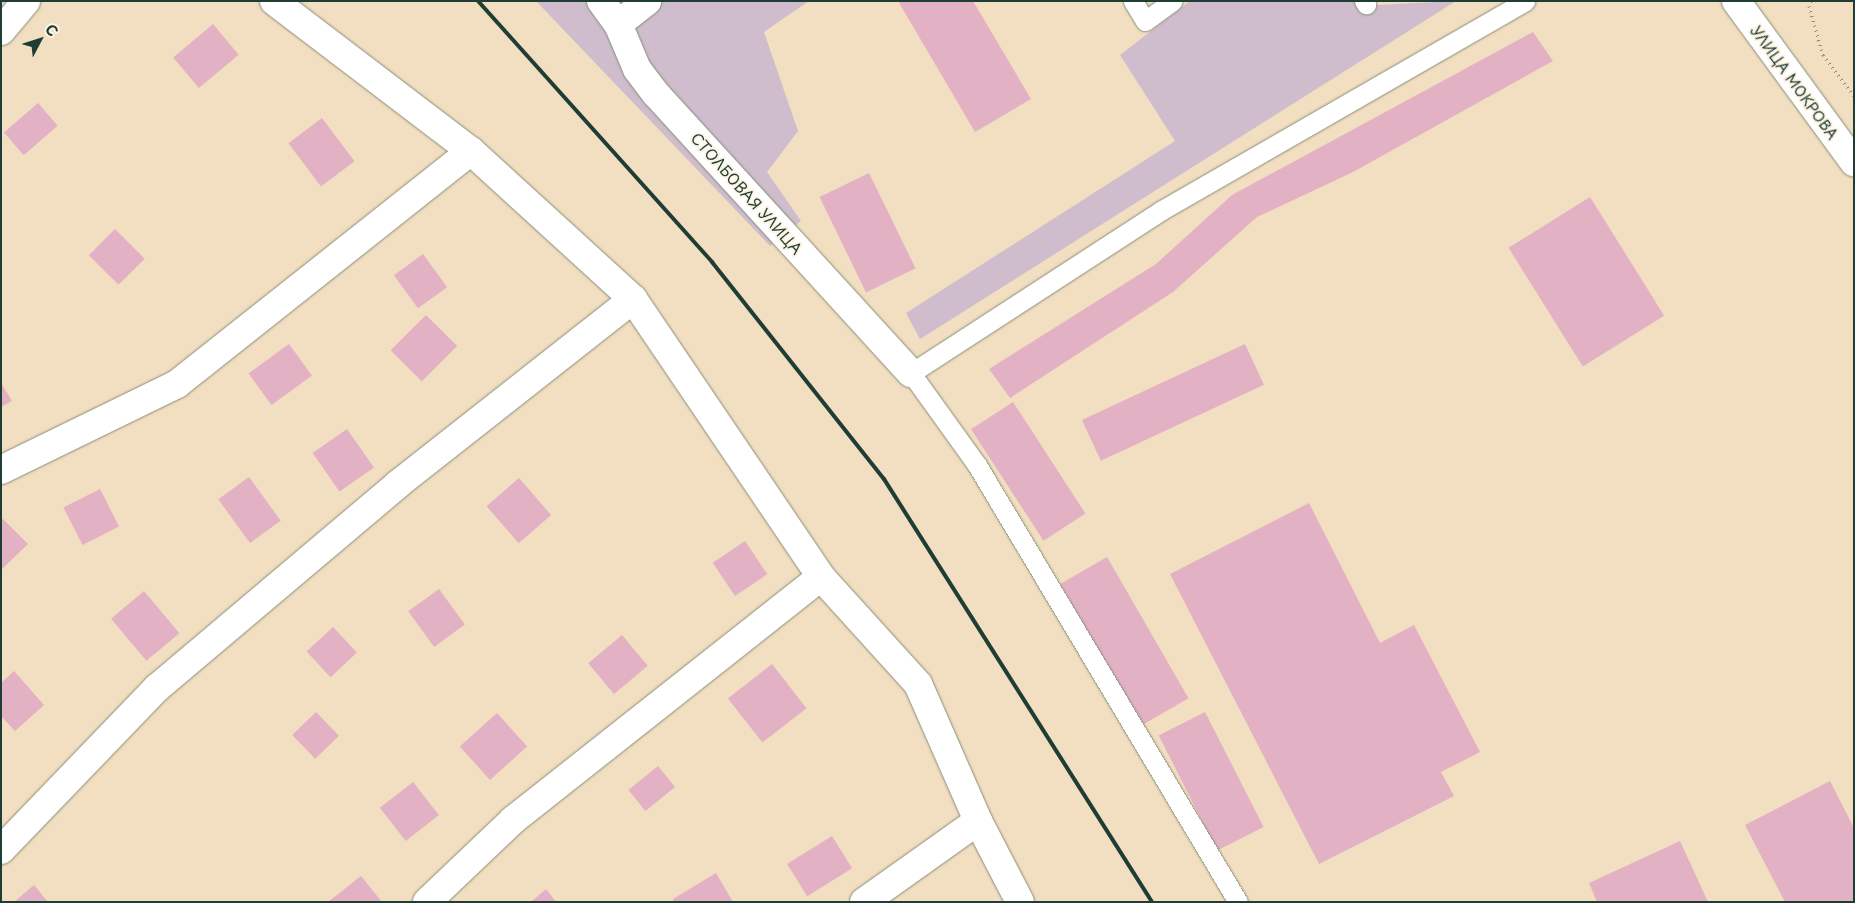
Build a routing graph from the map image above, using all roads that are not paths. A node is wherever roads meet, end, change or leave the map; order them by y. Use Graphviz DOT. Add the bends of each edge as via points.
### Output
graph roads {
  1 [pos="26,1"];
  2 [pos="274,1"];
  3 [pos="601,1"];
  4 [pos="647,1"];
  5 [pos="1133,1"];
  6 [pos="1173,1"];
  7 [pos="1525,1"];
  8 [pos="1715,1"];
  9 [pos="1736,1"];
  10 [pos="1751,1"];
  11 [pos="618,24"];
  12 [pos="1,31"];
  13 [pos="1768,45"];
  14 [pos="471,151"];
  15 [pos="1854,162"];
  16 [pos="633,300"];
  17 [pos="911,373"];
  18 [pos="1,470"];
  19 [pos="821,577"];
  20 [pos="978,822"];
  21 [pos="1,850"];
  22 [pos="427,902"];
  23 [pos="864,902"];
  24 [pos="1020,902"];
  25 [pos="1238,902"];
  1 -- 12 [label="street"];
  2 -- 14 [label="street"];
  3 -- 11 [label="street, СТОЛБОВАЯ УЛИЦА"];
  4 -- 11 [label="street"];
  5 -- 6 [label="lane" via="1145,21"];
  7 -- 17 [label="lane" via="1162,210"];
  8 -- 13 [label="street"];
  9 -- 13 [label="street, УЛИЦА МОКРОВА"];
  10 -- 13 [label="street"];
  11 -- 17 [label="street, СТОЛБОВАЯ УЛИЦА" via="637,69 656,94"];
  13 -- 15 [label="street, УЛИЦА МОКРОВА"];
  14 -- 16 [label="street"];
  14 -- 18 [label="street" via="177,384"];
  16 -- 19 [label="street"];
  16 -- 21 [label="street" via="398,484 157,688"];
  17 -- 25 [label="lane" via="977,465"];
  19 -- 20 [label="street" via="918,684"];
  19 -- 22 [label="street" via="513,820"];
  20 -- 23 [label="street"];
  20 -- 24 [label="street"];
}
